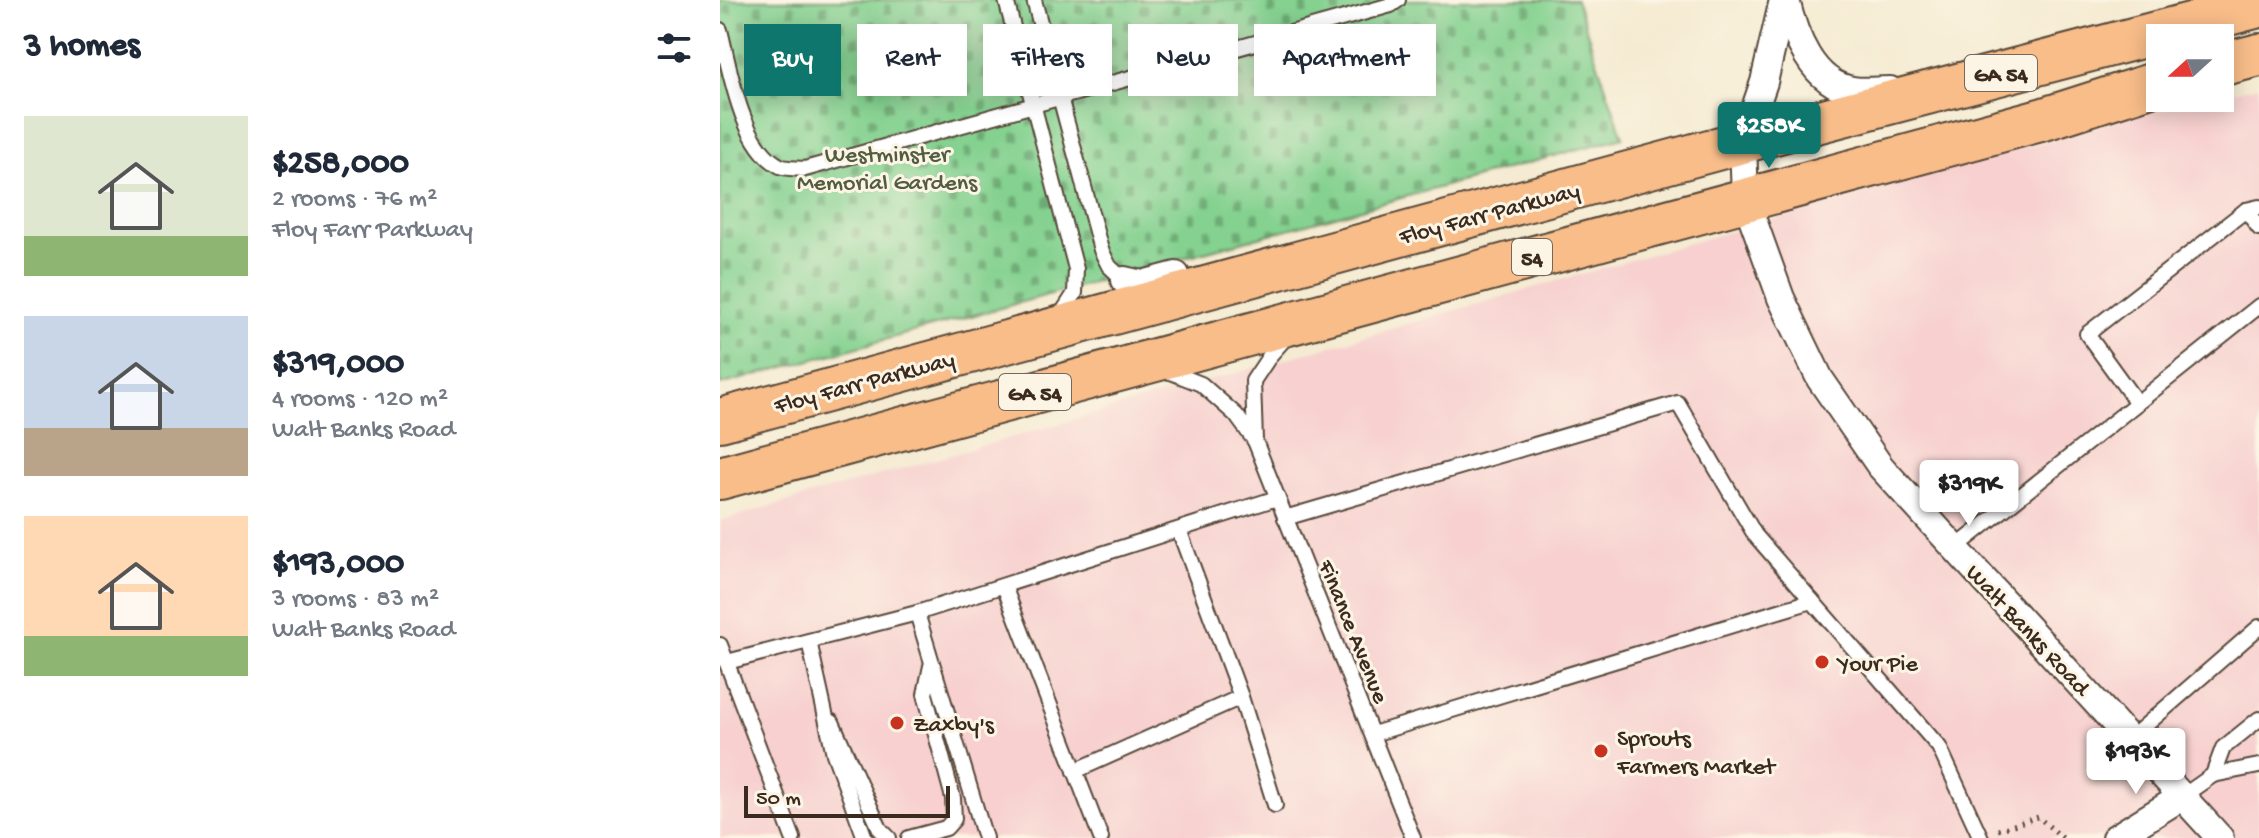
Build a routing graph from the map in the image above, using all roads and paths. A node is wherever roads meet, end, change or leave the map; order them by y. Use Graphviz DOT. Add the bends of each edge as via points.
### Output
graph roads {
  1 [pos="1006,0"];
  2 [pos="1034,0"];
  3 [pos="1398,0"];
  4 [pos="1785,0"];
  5 [pos="2259,6"];
  6 [pos="720,30"];
  7 [pos="2259,55"];
  8 [pos="2234,61"];
  9 [pos="2146,86"];
  10 [pos="1942,89"];
  11 [pos="1060,97"];
  12 [pos="1033,105"];
  13 [pos="1743,143"];
  14 [pos="1745,198"];
  15 [pos="2252,209"];
  16 [pos="2259,228"];
  17 [pos="1272,271"];
  18 [pos="1124,280"];
  19 [pos="2259,306"];
  20 [pos="1320,316"];
  21 [pos="1050,331"];
  22 [pos="1119,369"];
  23 [pos="2137,403"];
  24 [pos="720,420"];
  25 [pos="1255,441"];
  26 [pos="734,481"];
  27 [pos="1277,498"];
  28 [pos="1285,518"];
  29 [pos="1179,530"];
  30 [pos="1954,549"];
  31 [pos="1004,586"];
  32 [pos="1812,601"];
  33 [pos="917,613"];
  34 [pos="2259,627"];
  35 [pos="809,641"];
  36 [pos="720,645"];
  37 [pos="931,661"];
  38 [pos="727,662"];
  39 [pos="1241,697"];
  40 [pos="824,708"];
  41 [pos="2259,719"];
  42 [pos="1373,734"];
  43 [pos="2131,738"];
  44 [pos="2259,766"];
  45 [pos="1075,771"];
  46 [pos="2213,775"];
  47 [pos="2183,796"];
  48 [pos="1275,805"];
  49 [pos="1980,837"];
  50 [pos="793,838"];
  51 [pos="865,838"];
  52 [pos="889,838"];
  53 [pos="909,838"];
  54 [pos="985,838"];
  55 [pos="1101,838"];
  56 [pos="1413,838"];
  57 [pos="2063,838"];
  58 [pos="2115,838"];
  59 [pos="2220,838"];
  1 -- 12 [label="lane"];
  2 -- 11 [label="lane"];
  3 -- 11 [label="lane"];
  4 -- 10 [label="street" via="1802,47 1832,80 1851,90"];
  4 -- 13 [label="street"];
  5 -- 10 [label="main road, Floy Farr Parkway / GA 54"];
  6 -- 12 [label="lane" via="741,112 760,149 781,167 805,169"];
  7 -- 8 [label="main road"];
  9 -- 14 [label="main road, GA 54" via="2044,119"];
  10 -- 13 [label="main road, Floy Farr Parkway / GA 54"];
  11 -- 12 [label="lane"];
  11 -- 18 [label="lane" via="1101,250"];
  12 -- 21 [label="lane" via="1076,269 1075,293"];
  13 -- 14 [label="street, Walt Banks Road"];
  13 -- 17 [label="main road, Floy Farr Parkway / GA 54"];
  14 -- 20 [label="main road, 54"];
  14 -- 30 [label="street, Walt Banks Road" via="1781,298 1820,379 1880,466"];
  15 -- 16 [label="lane"];
  15 -- 23 [label="lane" via="2087,334"];
  17 -- 18 [label="street" via="1228,261 1142,284"];
  17 -- 21 [label="main road, Floy Farr Parkway / GA 54"];
  19 -- 23 [label="lane"];
  20 -- 22 [label="main road, GA 54"];
  20 -- 25 [label="lane, Finance Avenue" via="1291,332 1253,381"];
  21 -- 24 [label="main road, Floy Farr Parkway / GA 54"];
  22 -- 25 [label="lane, Finance Avenue" via="1161,369 1201,384 1236,415"];
  22 -- 26 [label="main road, GA 54"];
  23 -- 30 [label="lane"];
  25 -- 27 [label="lane, Finance Avenue"];
  27 -- 28 [label="lane, Finance Avenue"];
  27 -- 29 [label="lane"];
  28 -- 32 [label="lane" via="1678,403 1755,535"];
  28 -- 42 [label="lane, Finance Avenue"];
  29 -- 31 [label="lane"];
  29 -- 39 [label="lane"];
  30 -- 43 [label="street, Walt Banks Road"];
  31 -- 33 [label="lane"];
  31 -- 45 [label="lane"];
  32 -- 42 [label="lane"];
  32 -- 49 [label="lane" via="1939,747"];
  33 -- 35 [label="lane"];
  33 -- 37 [label="lane"];
  34 -- 43 [label="lane"];
  35 -- 38 [label="lane"];
  35 -- 40 [label="lane"];
  36 -- 38 [label="lane"];
  37 -- 53 [label="lane" via="925,694 954,819 946,828"];
  37 -- 54 [label="lane"];
  38 -- 50 [label="lane"];
  39 -- 45 [label="lane"];
  39 -- 48 [label="lane"];
  40 -- 51 [label="lane" via="834,754"];
  40 -- 52 [label="lane" via="880,829"];
  41 -- 46 [label="lane" via="2223,748"];
  42 -- 56 [label="lane, Finance Avenue"];
  43 -- 47 [label="street, Walt Banks Road"];
  44 -- 46 [label="lane"];
  45 -- 55 [label="lane"];
  46 -- 47 [label="lane"];
  47 -- 58 [label="street"];
  47 -- 59 [label="street, Walt Banks Road"];
  49 -- 57 [label="path" via="2038,817"];
}
